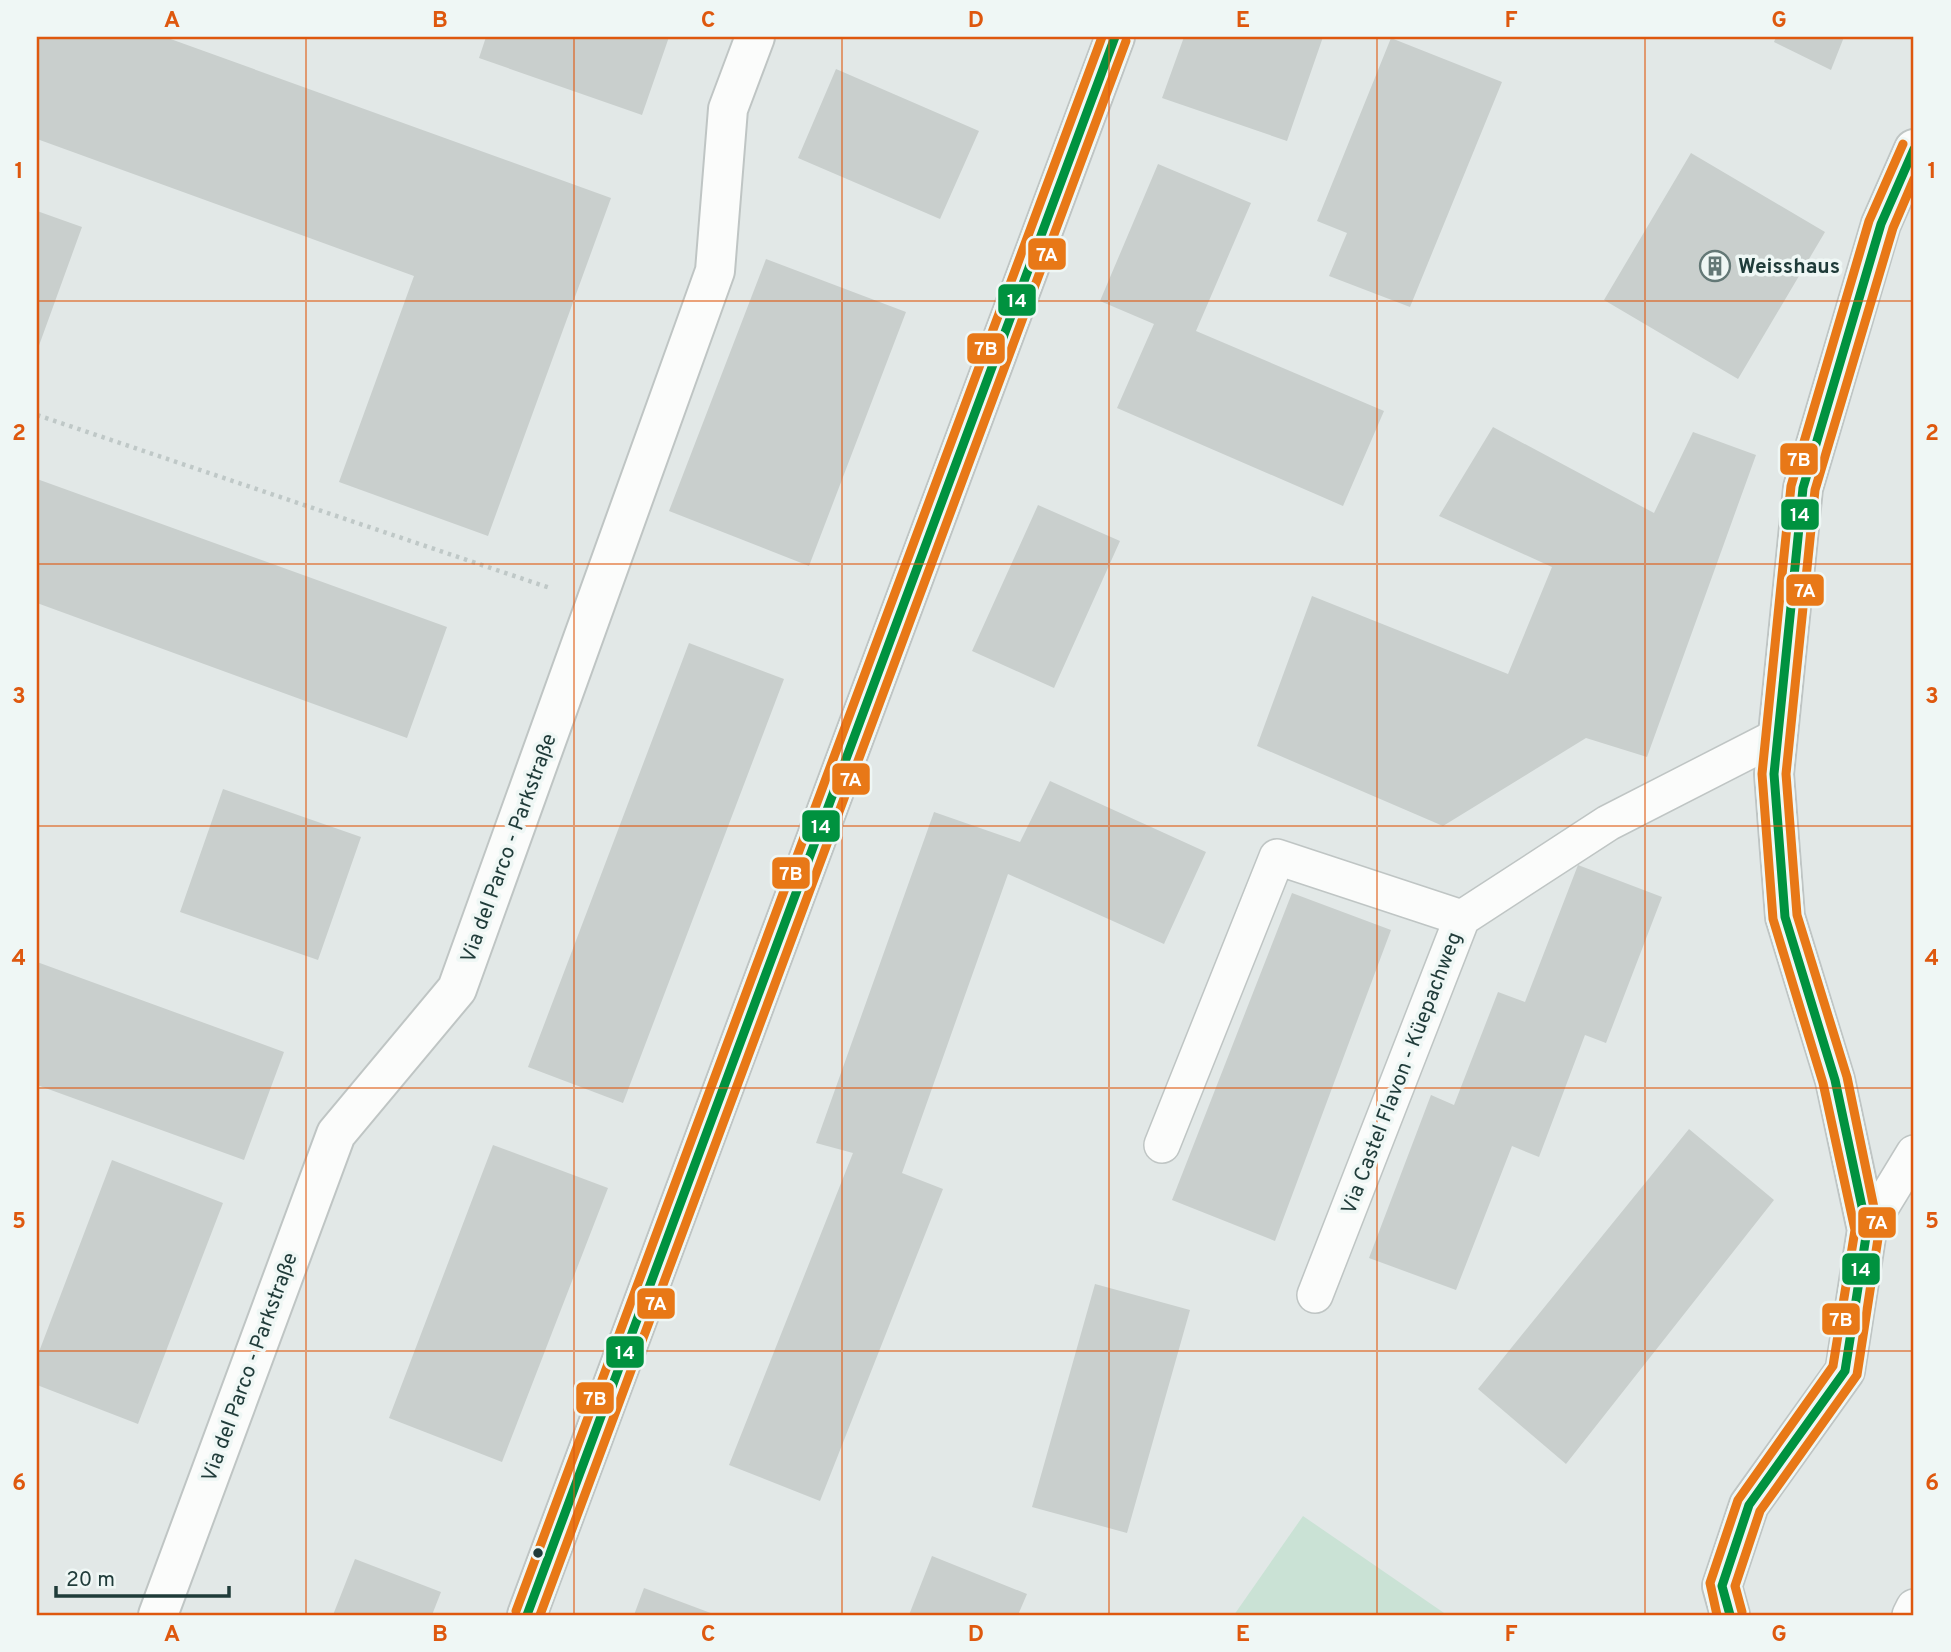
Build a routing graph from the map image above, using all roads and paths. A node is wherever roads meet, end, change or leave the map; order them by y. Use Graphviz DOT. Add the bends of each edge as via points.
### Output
graph roads {
  1 [pos="755,37"];
  2 [pos="1115,37"];
  3 [pos="1914,149"];
  4 [pos="37,415"];
  5 [pos="596,604"];
  6 [pos="1778,736"];
  7 [pos="1462,918"];
  8 [pos="1162,1146"];
  9 [pos="1914,1153"];
  10 [pos="1867,1230"];
  11 [pos="1315,1295"];
  12 [pos="1914,1606"];
  13 [pos="158,1615"];
  14 [pos="527,1615"];
  15 [pos="1730,1615"];
  16 [pos="1910,1615"];
  1 -- 5 [label="street, Via del Parco - Parkstraße" via="728,109 715,271"];
  2 -- 14 [label="street"];
  3 -- 6 [label="street" via="1881,224 1803,488"];
  4 -- 5 [label="path"];
  5 -- 13 [label="street, Via del Parco - Parkstraße" via="457,989 336,1134"];
  6 -- 7 [label="lane, Via Castel Flavon - Küepachweg" via="1608,823"];
  6 -- 10 [label="street" via="1774,774 1785,917 1835,1080"];
  7 -- 8 [label="lane" via="1277,858"];
  7 -- 11 [label="lane, Via Castel Flavon - Küepachweg"];
  9 -- 10 [label="lane"];
  10 -- 15 [label="street" via="1845,1371 1749,1505 1722,1586"];
  12 -- 16 [label="lane"];
}
